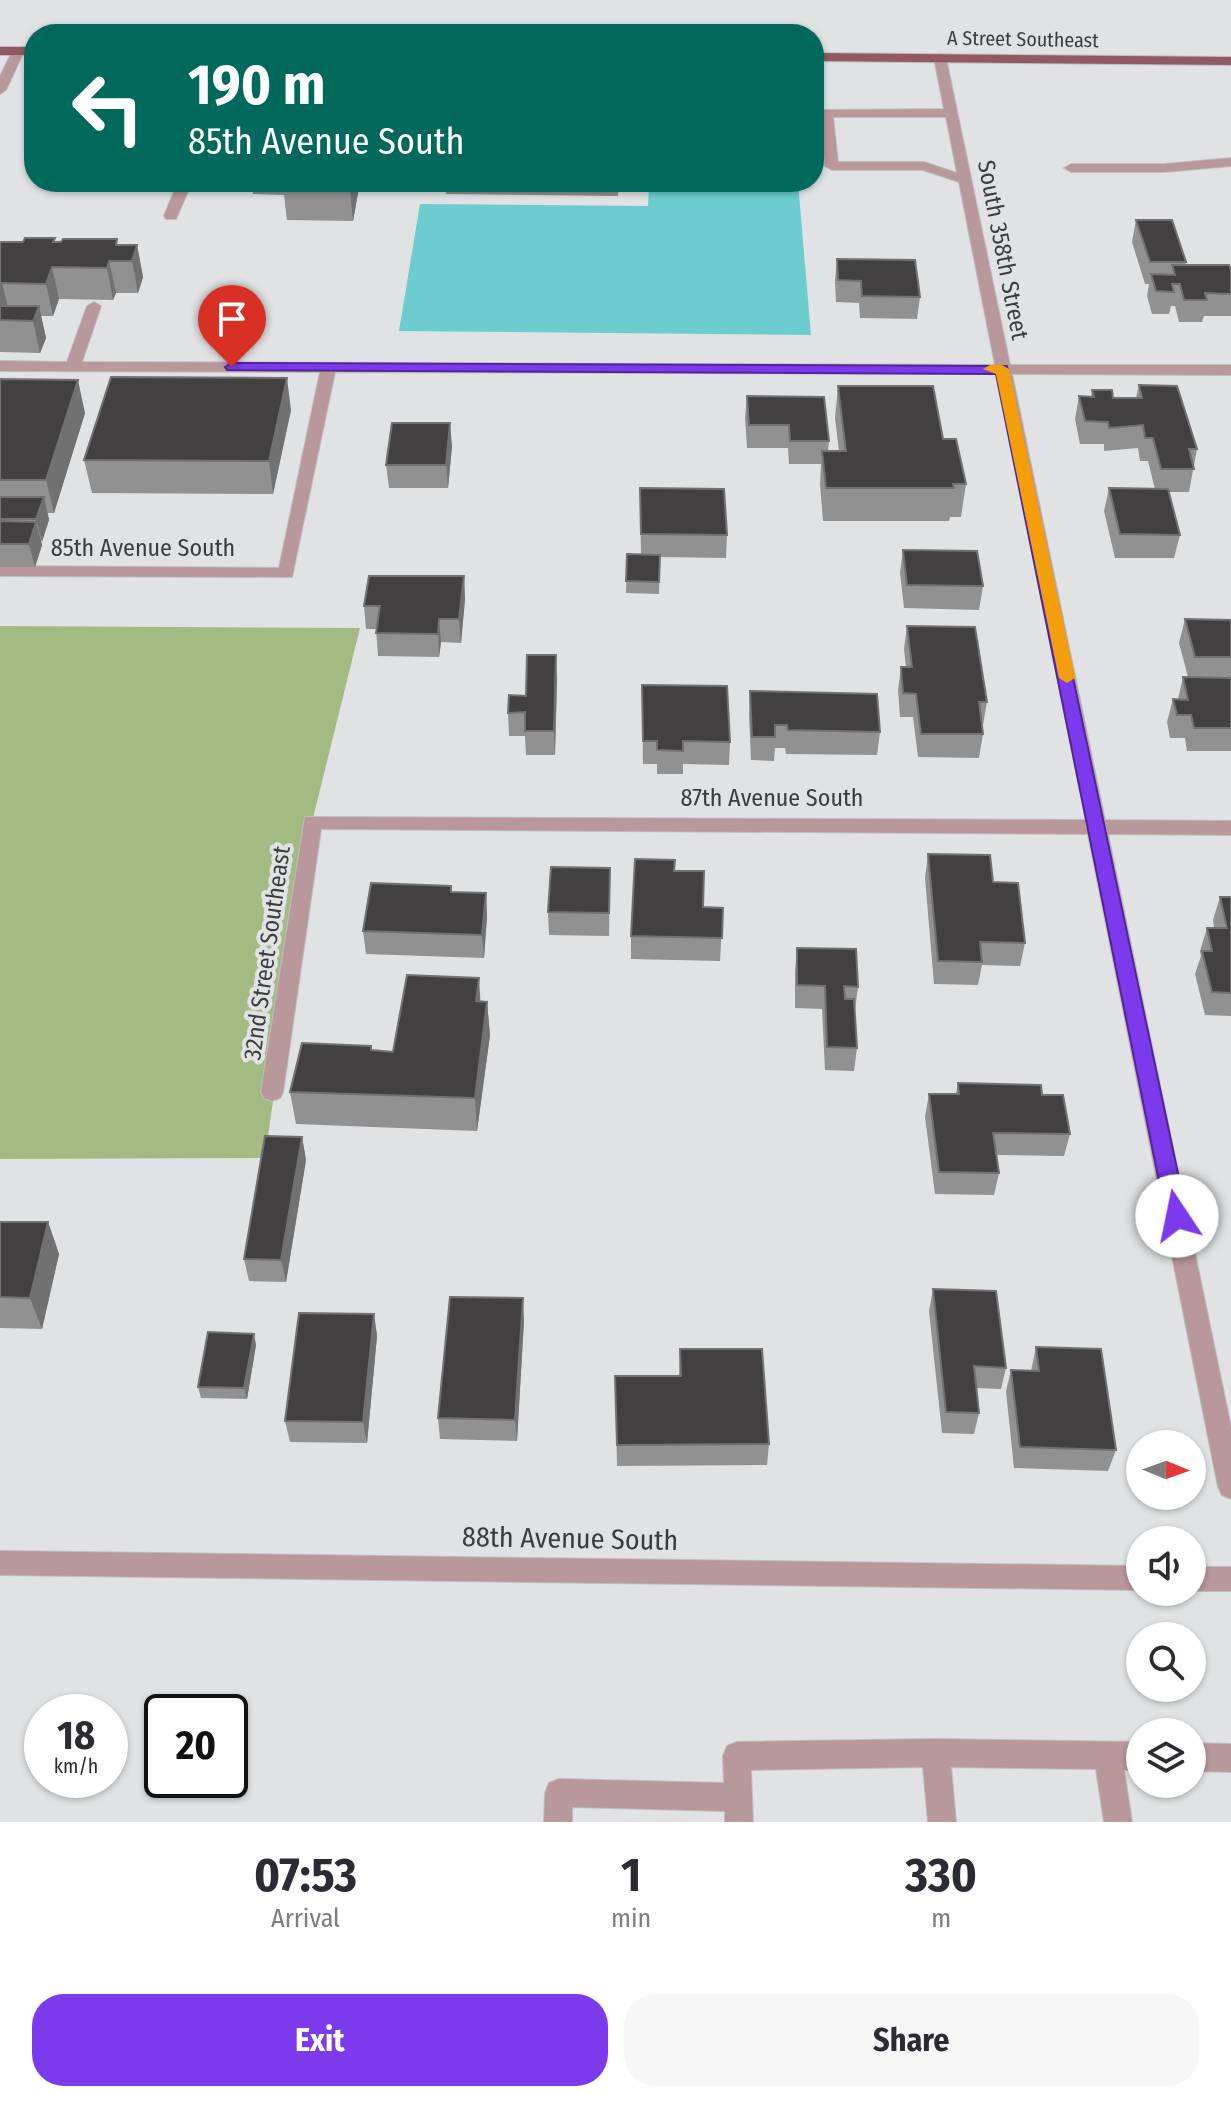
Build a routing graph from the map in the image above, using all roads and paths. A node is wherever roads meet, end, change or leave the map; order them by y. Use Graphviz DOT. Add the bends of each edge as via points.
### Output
graph roads {
  1 [pos="0,51"];
  2 [pos="18,51"];
  3 [pos="24,51"];
  4 [pos="824,57"];
  5 [pos="940,58"];
  6 [pos="1231,61"];
  7 [pos="0,90"];
  8 [pos="950,113"];
  9 [pos="1231,162"];
  10 [pos="1071,168"];
  11 [pos="965,180"];
  12 [pos="181,192"];
  13 [pos="171,216"];
  14 [pos="94,306"];
  15 [pos="0,366"];
  16 [pos="73,367"];
  17 [pos="328,368"];
  18 [pos="1002,369"];
  19 [pos="1231,370"];
  20 [pos="0,571"];
  21 [pos="312,822"];
  22 [pos="1099,826"];
  23 [pos="1231,828"];
  24 [pos="272,1092"];
  25 [pos="1231,1487"];
  26 [pos="0,1563"];
  27 [pos="1126,1578"];
  28 [pos="1206,1579"];
  29 [pos="1231,1579"];
  30 [pos="936,1753"];
  31 [pos="1108,1756"];
  32 [pos="1126,1756"];
  33 [pos="1206,1757"];
  34 [pos="1231,1758"];
  35 [pos="738,1809"];
  36 [pos="558,1822"];
  37 [pos="942,1822"];
  38 [pos="1118,1822"];
  1 -- 2 [label="main road"];
  2 -- 3 [label="main road"];
  2 -- 7 [label="street"];
  4 -- 5 [label="main road, A Street Southeast"];
  5 -- 6 [label="main road, A Street Southeast"];
  5 -- 8 [label="street, South 358th Street"];
  8 -- 11 [label="street, South 358th Street"];
  8 -- 11 [label="street" via="826,113 832,166 924,166"];
  9 -- 10 [label="street"];
  11 -- 18 [label="street, South 358th Street"];
  12 -- 13 [label="street"];
  14 -- 16 [label="street"];
  15 -- 16 [label="street"];
  16 -- 17 [label="street"];
  17 -- 18 [label="street"];
  17 -- 20 [label="street, 85th Avenue South" via="286,573"];
  18 -- 19 [label="street"];
  18 -- 22 [label="street, South 358th Street"];
  21 -- 22 [label="street, 87th Avenue South"];
  21 -- 24 [label="street, 32nd Street Southeast"];
  22 -- 23 [label="street, 87th Avenue South"];
  22 -- 25 [label="street, South 358th Street"];
  26 -- 27 [label="street, 88th Avenue South"];
  28 -- 29 [label="street"];
  30 -- 31 [label="street"];
  30 -- 35 [label="street" via="737,1756"];
  30 -- 37 [label="street"];
  31 -- 32 [label="street"];
  31 -- 38 [label="street"];
  33 -- 34 [label="street"];
  35 -- 36 [label="street" via="559,1793"];
}
